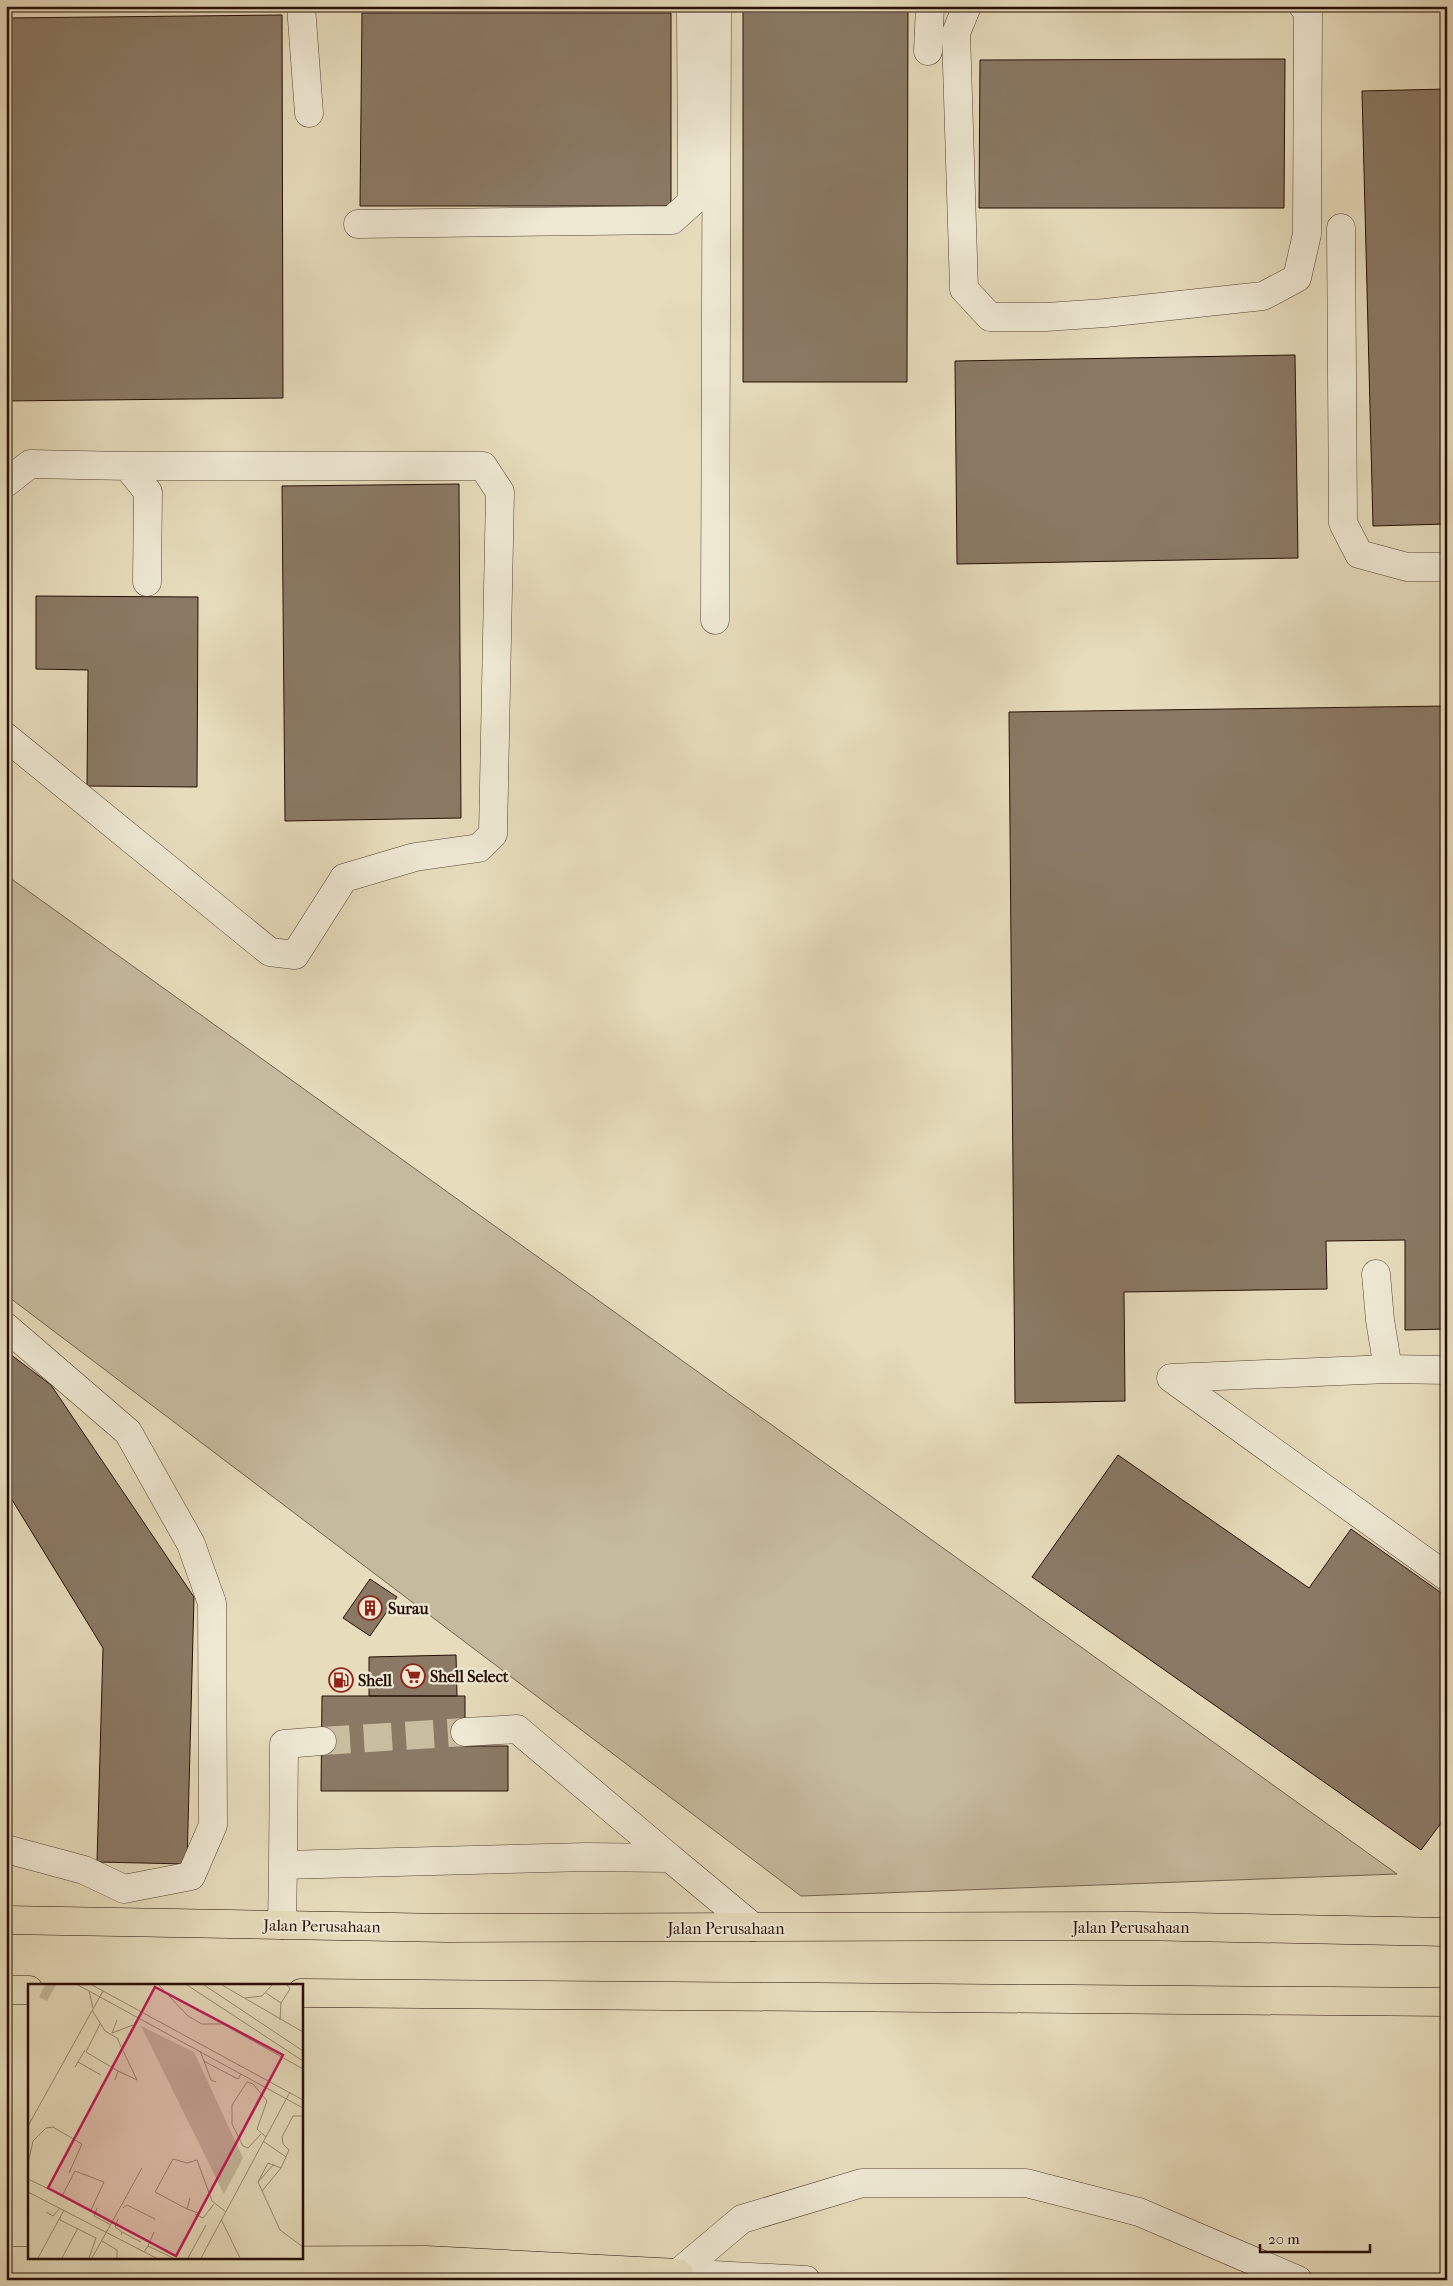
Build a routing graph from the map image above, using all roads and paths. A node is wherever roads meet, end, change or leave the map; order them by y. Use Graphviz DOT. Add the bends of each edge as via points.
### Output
graph roads {
  1 [pos="302,6"];
  2 [pos="691,6"];
  3 [pos="717,6"];
  4 [pos="930,6"];
  5 [pos="968,6"];
  6 [pos="1303,6"];
  7 [pos="928,51"];
  8 [pos="309,113"];
  9 [pos="358,224"];
  10 [pos="1341,228"];
  11 [pos="18,465"];
  12 [pos="127,466"];
  13 [pos="6,483"];
  14 [pos="1447,567"];
  15 [pos="147,582"];
  16 [pos="714,620"];
  17 [pos="6,737"];
  18 [pos="1376,1274"];
  19 [pos="6,1327"];
  20 [pos="1388,1369"];
  21 [pos="1447,1370"];
  22 [pos="1447,1576"];
  23 [pos="465,1732"];
  24 [pos="322,1741"];
  25 [pos="6,1849"];
  26 [pos="670,1858"];
  27 [pos="284,1865"];
  28 [pos="6,1920"];
  29 [pos="282,1926"];
  30 [pos="753,1928"];
  31 [pos="1447,1932"];
  32 [pos="6,1990"];
  33 [pos="28,1990"];
  34 [pos="302,1993"];
  35 [pos="1447,2002"];
  36 [pos="6,2261"];
  37 [pos="678,2273"];
  38 [pos="806,2280"];
  39 [pos="1298,2280"];
  1 -- 8 [label="lane"];
  2 -- 9 [label="lane" via="692,202 672,220"];
  3 -- 16 [label="lane"];
  4 -- 7 [label="lane"];
  5 -- 6 [label="lane" via="956,33 964,289 990,318 1105,313 1263,296 1297,278 1307,234 1308,12"];
  10 -- 14 [label="lane" via="1343,523 1360,554 1408,567"];
  11 -- 12 [label="lane"];
  11 -- 13 [label="lane"];
  12 -- 15 [label="lane" via="148,492"];
  12 -- 17 [label="lane" via="483,466 500,492 492,834 479,848 415,857 344,878 295,955 270,952"];
  18 -- 20 [label="lane"];
  19 -- 25 [label="lane" via="128,1432 190,1544 212,1603 213,1825 191,1876 124,1889 84,1870"];
  20 -- 21 [label="lane"];
  20 -- 22 [label="lane" via="1171,1378"];
  23 -- 26 [label="lane" via="517,1729"];
  24 -- 27 [label="lane" via="284,1744"];
  26 -- 27 [label="lane" via="587,1857"];
  26 -- 30 [label="lane"];
  27 -- 29 [label="lane"];
  28 -- 29 [label="main road, Jalan Perusahaan"];
  29 -- 30 [label="main road, Jalan Perusahaan"];
  30 -- 31 [label="main road, Jalan Perusahaan" via="1136,1926"];
  32 -- 33 [label="main road"];
  34 -- 35 [label="main road"];
  36 -- 37 [label="main road" via="426,2260"];
  37 -- 38 [label="lane"];
  37 -- 39 [label="lane" via="742,2219 862,2184 1026,2182 1139,2212"];
}
